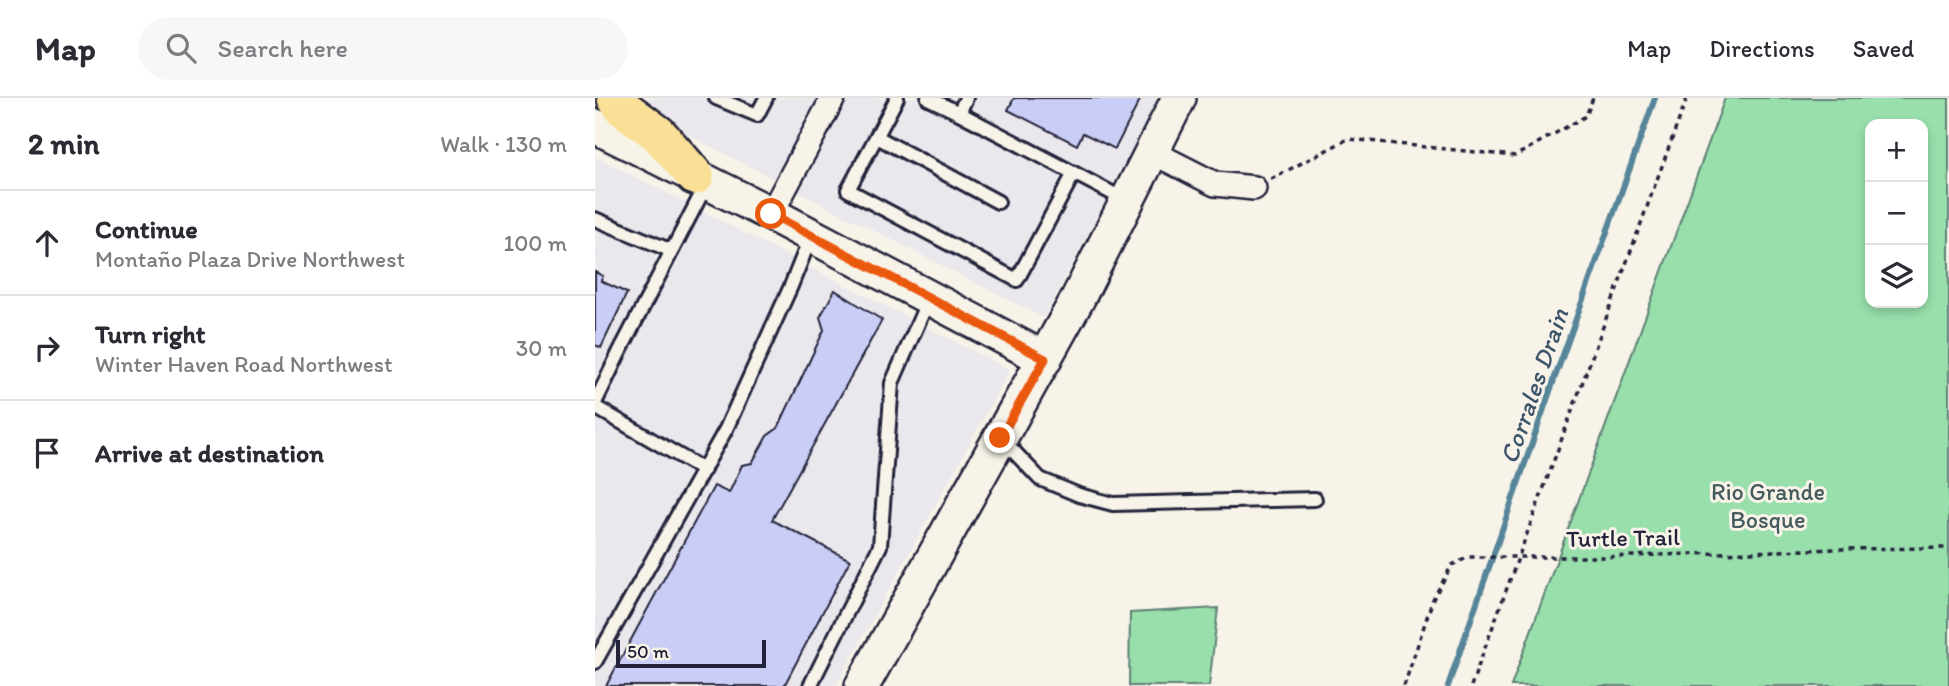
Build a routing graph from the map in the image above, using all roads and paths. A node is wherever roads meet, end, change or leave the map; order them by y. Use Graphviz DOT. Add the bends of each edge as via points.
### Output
graph roads {
  1 [pos="616,98"];
  2 [pos="716,98"];
  3 [pos="766,98"];
  4 [pos="833,98"];
  5 [pos="897,98"];
  6 [pos="928,98"];
  7 [pos="966,98"];
  8 [pos="1179,98"];
  9 [pos="1593,98"];
  10 [pos="1687,98"];
  11 [pos="959,113"];
  12 [pos="595,126"];
  13 [pos="877,137"];
  14 [pos="1152,152"];
  15 [pos="1074,173"];
  16 [pos="701,179"];
  17 [pos="1254,188"];
  18 [pos="998,201"];
  19 [pos="1127,201"];
  20 [pos="771,214"];
  21 [pos="595,219"];
  22 [pos="811,236"];
  23 [pos="672,251"];
  24 [pos="929,298"];
  25 [pos="1045,359"];
  26 [pos="595,405"];
  27 [pos="1000,438"];
  28 [pos="704,470"];
  29 [pos="1315,499"];
  30 [pos="1949,548"];
  31 [pos="1518,556"];
  32 [pos="595,662"];
  33 [pos="810,686"];
  34 [pos="862,686"];
  35 [pos="1404,686"];
  36 [pos="1471,686"];
  1 -- 16 [label="main road"];
  2 -- 3 [label="lane" via="757,115"];
  4 -- 20 [label="street"];
  5 -- 13 [label="lane"];
  6 -- 11 [label="lane"];
  7 -- 11 [label="lane"];
  8 -- 14 [label="street"];
  9 -- 17 [label="path" via="1586,116 1515,156 1348,139"];
  10 -- 31 [label="path"];
  11 -- 15 [label="lane"];
  12 -- 16 [label="street"];
  13 -- 15 [label="lane" via="848,190 1017,280"];
  13 -- 18 [label="lane"];
  14 -- 17 [label="street" via="1215,184"];
  14 -- 19 [label="street"];
  15 -- 19 [label="lane"];
  16 -- 20 [label="street"];
  16 -- 23 [label="lane"];
  19 -- 25 [label="street"];
  20 -- 22 [label="street"];
  21 -- 23 [label="lane"];
  22 -- 24 [label="street"];
  22 -- 28 [label="lane" via="733,415"];
  23 -- 26 [label="lane"];
  24 -- 25 [label="street"];
  24 -- 33 [label="lane" via="892,383 880,546"];
  25 -- 27 [label="street"];
  26 -- 28 [label="lane"];
  27 -- 29 [label="lane" via="1040,479 1113,504"];
  27 -- 34 [label="street"];
  28 -- 32 [label="lane"];
  30 -- 31 [label="path, Turtle Trail"];
  31 -- 35 [label="path, Turtle Trail" via="1469,557 1453,565 1433,599"];
  31 -- 36 [label="path"];
}
